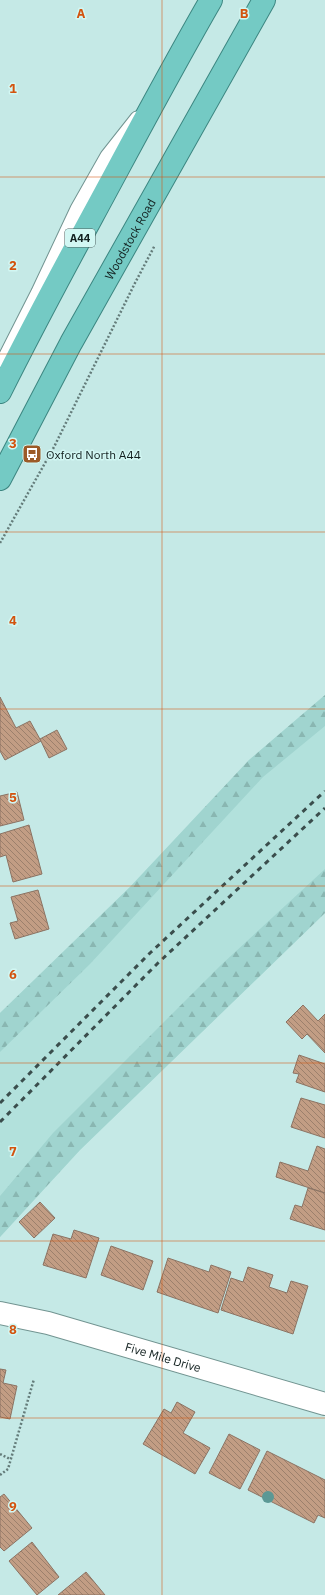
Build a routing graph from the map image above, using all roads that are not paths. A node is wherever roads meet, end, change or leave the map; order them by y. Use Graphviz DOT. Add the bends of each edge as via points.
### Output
graph roads {
  1 [pos="211,0"];
  2 [pos="264,0"];
  3 [pos="267,0"];
  4 [pos="249,27"];
  5 [pos="163,85"];
  6 [pos="0,368"];
  7 [pos="0,392"];
  8 [pos="0,479"];
  9 [pos="0,1313"];
  10 [pos="323,1397"];
  1 -- 5 [label="highway, A44"];
  2 -- 4 [label="highway, Woodstock Road"];
  3 -- 4 [label="lane"];
  4 -- 8 [label="highway, Woodstock Road" via="71,343"];
  5 -- 6 [label="lane" via="106,156 77,209"];
  5 -- 7 [label="highway, A44"];
  9 -- 10 [label="street, Five Mile Drive" via="48,1323"];
}
